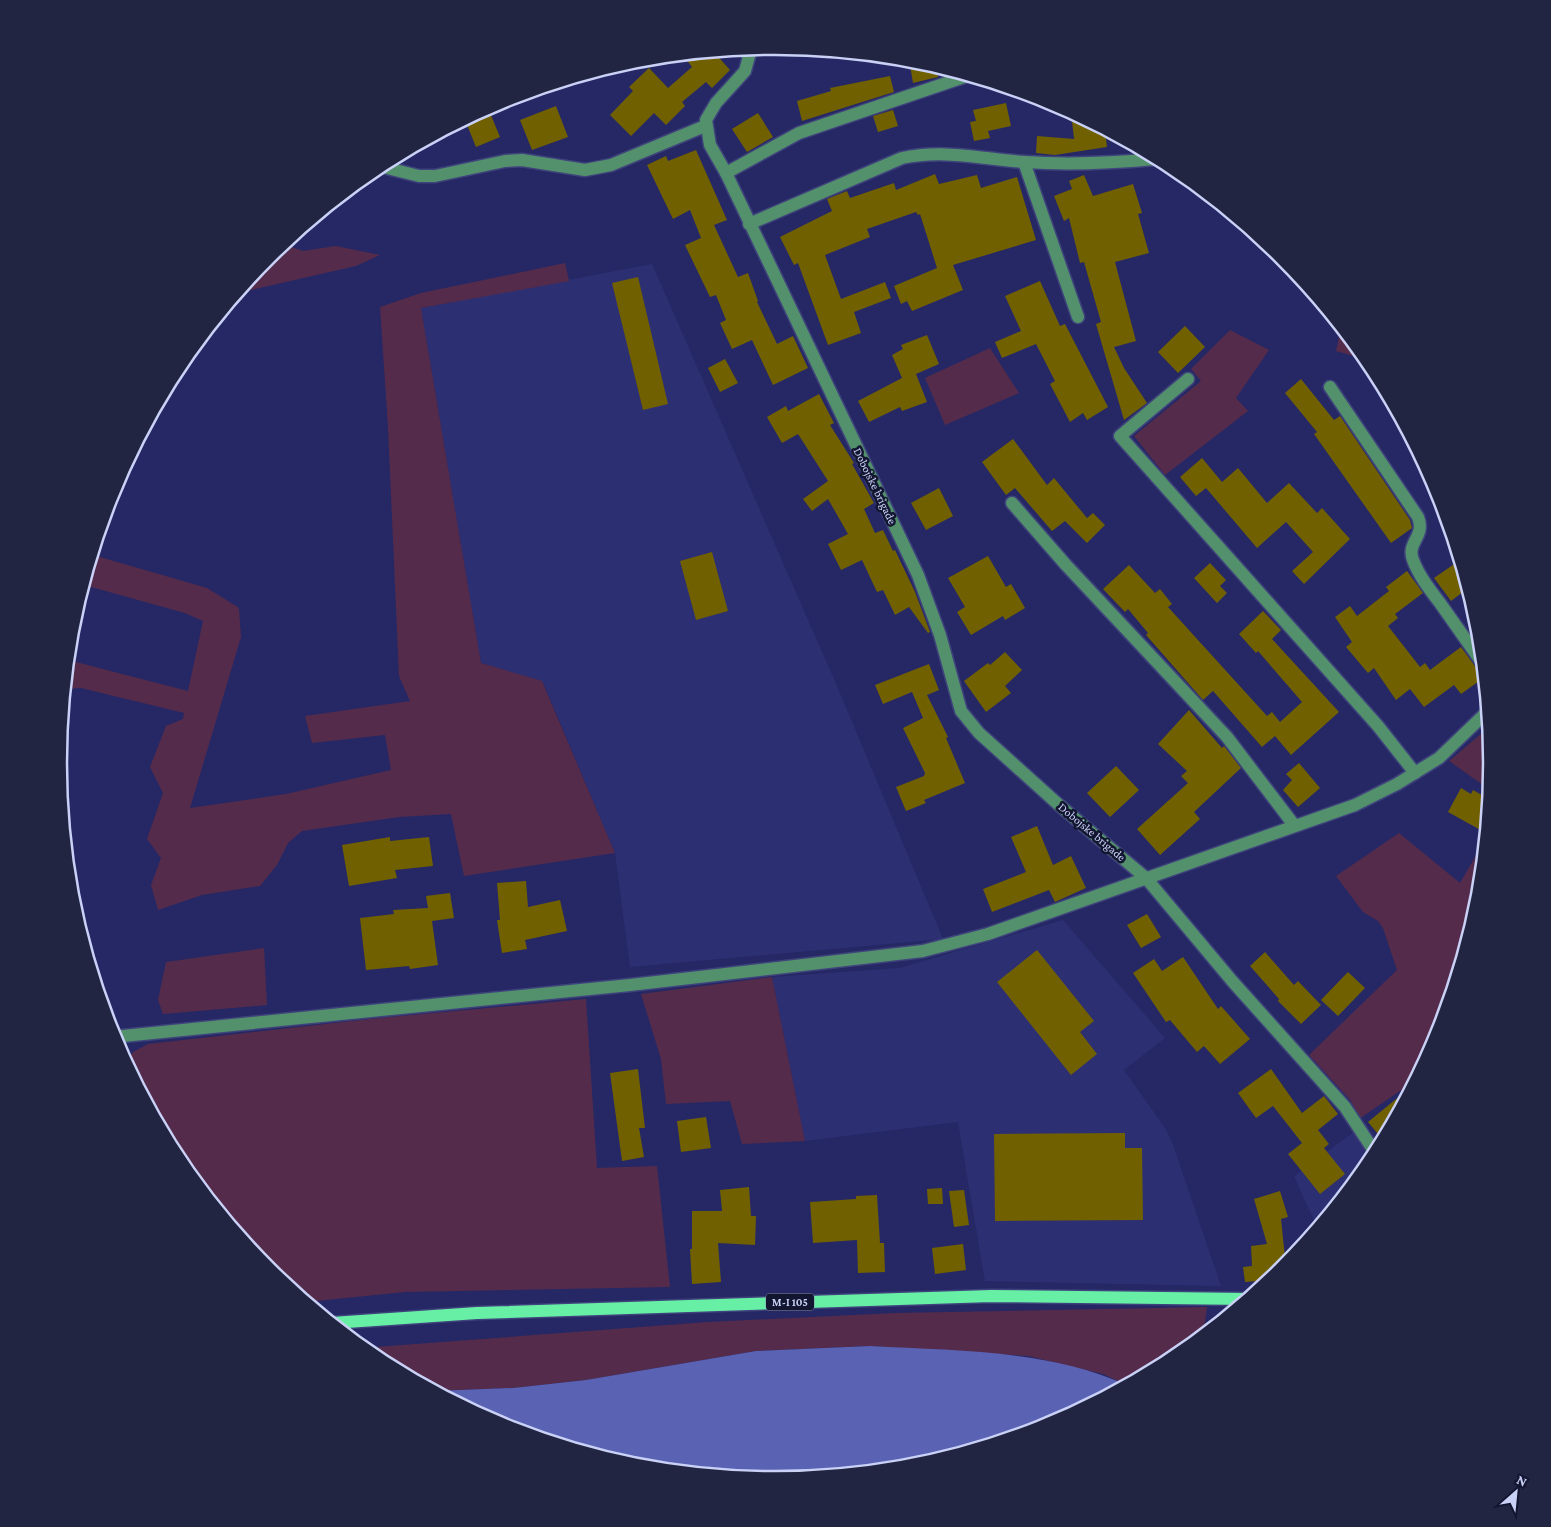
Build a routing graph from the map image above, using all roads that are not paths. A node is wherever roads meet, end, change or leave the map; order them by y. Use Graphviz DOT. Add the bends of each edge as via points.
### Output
graph roads {
  1 [pos="749,56"];
  2 [pos="958,79"];
  3 [pos="705,126"];
  4 [pos="1147,161"];
  5 [pos="1024,162"];
  6 [pos="390,169"];
  7 [pos="726,173"];
  8 [pos="749,224"];
  9 [pos="1078,317"];
  10 [pos="1188,379"];
  11 [pos="1330,388"];
  12 [pos="1012,503"];
  13 [pos="1475,653"];
  14 [pos="1482,717"];
  15 [pos="1416,773"];
  16 [pos="1294,825"];
  17 [pos="1146,878"];
  18 [pos="122,1037"];
  19 [pos="1371,1147"];
  20 [pos="1240,1299"];
  21 [pos="340,1322"];
  1 -- 3 [label="street" via="745,70 709,112"];
  2 -- 7 [label="street" via="799,133"];
  3 -- 6 [label="street" via="611,165 585,170 522,160 435,176 419,176"];
  3 -- 7 [label="street, Dobojske brigade" via="710,145"];
  4 -- 5 [label="street" via="1107,164"];
  5 -- 8 [label="street" via="949,153 902,158"];
  5 -- 9 [label="street"];
  7 -- 8 [label="street, Dobojske brigade"];
  8 -- 17 [label="street, Dobojske brigade" via="918,575 962,711 979,733"];
  10 -- 15 [label="street" via="1120,436"];
  11 -- 13 [label="street" via="1418,517 1420,533 1412,545 1412,559 1420,576"];
  12 -- 16 [label="street" via="1227,737"];
  14 -- 15 [label="street" via="1439,758"];
  15 -- 16 [label="street" via="1355,805"];
  16 -- 17 [label="street"];
  17 -- 18 [label="street" via="988,934 923,951"];
  17 -- 19 [label="street, Dobojske brigade" via="1233,982 1345,1107"];
  20 -- 21 [label="main road, M-I 105" via="972,1297 477,1313"];
}
